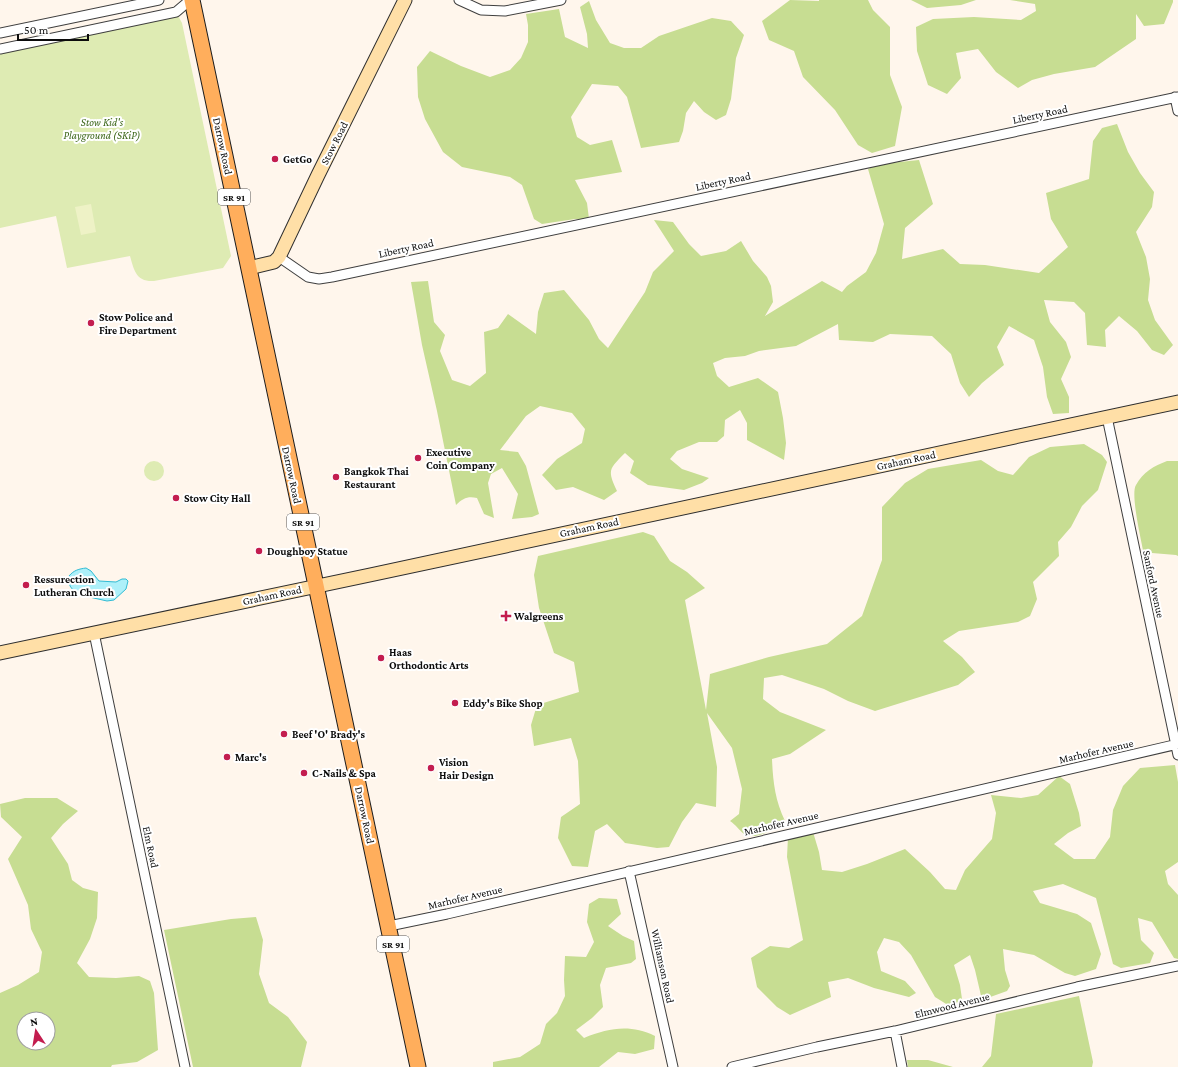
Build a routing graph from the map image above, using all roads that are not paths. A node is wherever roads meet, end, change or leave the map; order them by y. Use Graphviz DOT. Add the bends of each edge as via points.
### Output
graph roads {
  1 [pos="159,0"];
  2 [pos="191,0"];
  3 [pos="405,0"];
  4 [pos="459,0"];
  5 [pos="561,0"];
  6 [pos="0,33"];
  7 [pos="0,49"];
  8 [pos="1176,97"];
  9 [pos="1178,112"];
  10 [pos="279,257"];
  11 [pos="249,268"];
  12 [pos="1178,402"];
  13 [pos="1107,417"];
  14 [pos="316,586"];
  15 [pos="94,633"];
  16 [pos="0,653"];
  17 [pos="1177,745"];
  18 [pos="1178,755"];
  19 [pos="629,871"];
  20 [pos="389,926"];
  21 [pos="1178,966"];
  22 [pos="894,1031"];
  23 [pos="185,1067"];
  24 [pos="418,1067"];
  25 [pos="674,1067"];
  26 [pos="732,1067"];
  27 [pos="902,1067"];
  1 -- 6 [label="street"];
  2 -- 7 [label="street" via="176,12"];
  2 -- 11 [label="main road, Darrow Road / SR 91"];
  3 -- 10 [label="main road, Stow Road"];
  4 -- 5 [label="street" via="481,10 498,11"];
  8 -- 9 [label="street"];
  8 -- 10 [label="street, Liberty Road" via="332,277 308,277"];
  10 -- 11 [label="main road" via="274,262"];
  11 -- 14 [label="main road, Darrow Road / SR 91"];
  12 -- 13 [label="main road, Graham Road"];
  13 -- 14 [label="main road, Graham Road"];
  13 -- 17 [label="street, Sanford Avenue"];
  14 -- 15 [label="main road, Graham Road"];
  14 -- 20 [label="main road, Darrow Road / SR 91"];
  15 -- 16 [label="main road, Graham Road"];
  15 -- 23 [label="street, Elm Road"];
  17 -- 18 [label="street, Sanford Avenue"];
  17 -- 19 [label="street, Marhofer Avenue"];
  19 -- 20 [label="street, Marhofer Avenue"];
  19 -- 25 [label="street, Williamson Road"];
  20 -- 24 [label="main road, Darrow Road / SR 91"];
  21 -- 22 [label="street, Elmwood Avenue" via="1077,987"];
  22 -- 26 [label="street, Elmwood Avenue"];
  22 -- 27 [label="street"];
}
